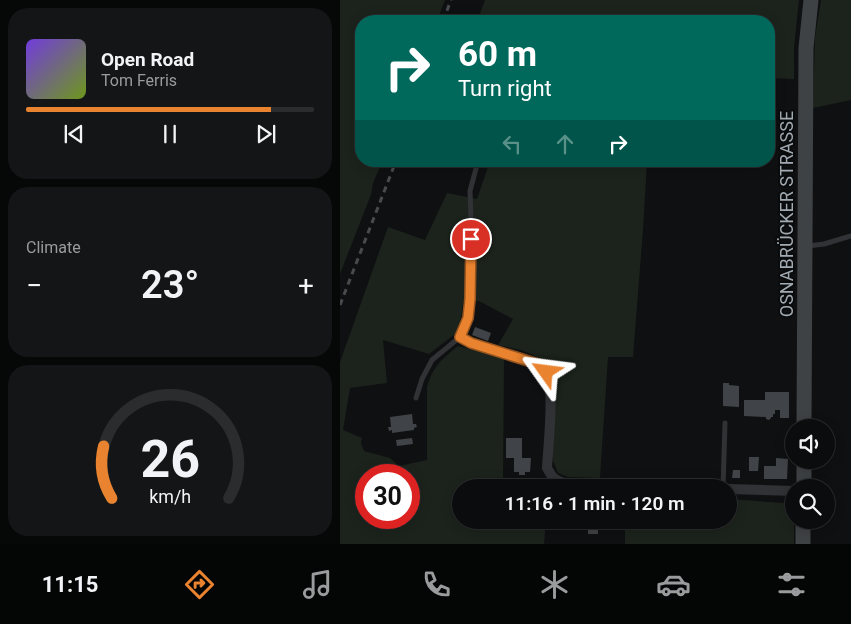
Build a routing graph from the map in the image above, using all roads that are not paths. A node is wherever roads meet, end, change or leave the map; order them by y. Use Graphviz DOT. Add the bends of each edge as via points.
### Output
graph roads {
  1 [pos="811,0"];
  2 [pos="476,167"];
  3 [pos="851,236"];
  4 [pos="805,246"];
  5 [pos="460,337"];
  6 [pos="416,398"];
  7 [pos="804,419"];
  8 [pos="725,424"];
  9 [pos="555,479"];
  10 [pos="723,479"];
  11 [pos="737,490"];
  12 [pos="785,492"];
  13 [pos="803,529"];
  14 [pos="803,544"];
  1 -- 4 [label="main road, OSNABRÜCKER STRASSE" via="806,48"];
  2 -- 5 [label="lane" via="470,191 470,299 468,318"];
  3 -- 4 [label="lane"];
  4 -- 7 [label="main road, OSNABRÜCKER STRASSE"];
  5 -- 6 [label="lane" via="432,360"];
  5 -- 9 [label="street" via="538,364 546,372 551,400 547,468"];
  8 -- 10 [label="lane"];
  11 -- 12 [label="street"];
  13 -- 14 [label="main road"];
}
